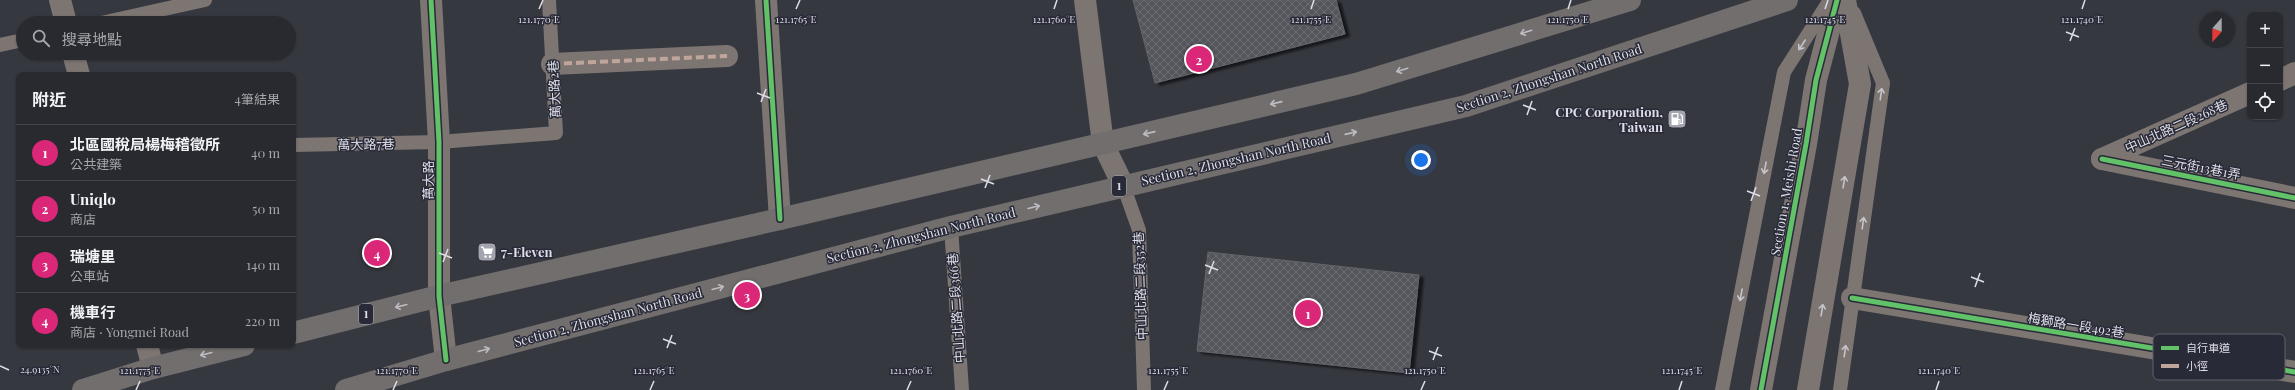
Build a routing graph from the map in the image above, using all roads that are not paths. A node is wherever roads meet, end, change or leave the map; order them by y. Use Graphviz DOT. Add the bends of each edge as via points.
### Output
graph roads {
  1 [pos="60,0"];
  2 [pos="205,0"];
  3 [pos="431,0"];
  4 [pos="549,0"];
  5 [pos="766,0"];
  6 [pos="1085,0"];
  7 [pos="1630,0"];
  8 [pos="1787,0"];
  9 [pos="1830,0"];
  10 [pos="1837,0"];
  11 [pos="1845,0"];
  12 [pos="1849,0"];
  13 [pos="64,16"];
  14 [pos="133,16"];
  15 [pos="16,42"];
  16 [pos="0,45"];
  17 [pos="727,56"];
  18 [pos="75,60"];
  19 [pos="552,64"];
  20 [pos="78,72"];
  21 [pos="2295,73"];
  22 [pos="2283,79"];
  23 [pos="2247,94"];
  24 [pos="439,142"];
  25 [pos="1103,144"];
  26 [pos="296,145"];
  27 [pos="2102,159"];
  28 [pos="1123,185"];
  29 [pos="2295,198"];
  30 [pos="780,219"];
  31 [pos="951,227"];
  32 [pos="439,296"];
  33 [pos="1852,298"];
  34 [pos="296,332"];
  35 [pos="148,348"];
  36 [pos="232,348"];
  37 [pos="2153,348"];
  38 [pos="446,360"];
  39 [pos="153,368"];
  40 [pos="2285,370"];
  41 [pos="2295,372"];
  42 [pos="83,390"];
  43 [pos="346,390"];
  44 [pos="962,390"];
  45 [pos="1144,390"];
  46 [pos="1722,390"];
  47 [pos="1761,390"];
  48 [pos="1808,390"];
  49 [pos="1840,390"];
  1 -- 13 [label="street"];
  2 -- 14 [label="lane"];
  3 -- 24 [label="street, 萬大路"];
  4 -- 19 [label="lane, 萬大路2巷"];
  5 -- 30 [label="street"];
  6 -- 25 [label="street"];
  7 -- 25 [label="main road, 1, one-way" via="1356,84"];
  28 -- 8 [label="main road, Section 2, Zhongshan North Road / 1, one-way" via="1466,106"];
  9 -- 46 [label="lane, one-way" via="1784,72"];
  10 -- 47 [label="street, Section 1, Meishi Road" via="1816,80"];
  48 -- 11 [label="street, one-way" via="1860,84"];
  33 -- 12 [label="lane, one-way" via="1883,83"];
  15 -- 16 [label="lane"];
  17 -- 19 [label="street"];
  18 -- 20 [label="street"];
  19 -- 24 [label="lane, 萬大路2巷" via="556,133"];
  21 -- 22 [label="street"];
  23 -- 27 [label="street, 中山北路二段268巷"];
  24 -- 26 [label="lane, 萬大路7巷"];
  24 -- 32 [label="street, 萬大路"];
  25 -- 28 [label="street"];
  25 -- 30 [label="main road, 1"];
  27 -- 29 [label="street, 三元街13巷1弄"];
  31 -- 28 [label="main road, Section 2, Zhongshan North Road / 1, one-way"];
  28 -- 45 [label="lane, 中山北路二段352巷" via="1139,230"];
  30 -- 32 [label="main road, 1"];
  38 -- 31 [label="main road, Section 2, Zhongshan North Road / 1, one-way"];
  31 -- 44 [label="lane, 中山北路二段366巷"];
  32 -- 34 [label="main road, 1, one-way"];
  32 -- 38 [label="street, 萬大路"];
  33 -- 37 [label="street, 梅獅路一段492巷"];
  49 -- 33 [label="lane, one-way"];
  35 -- 39 [label="street"];
  36 -- 39 [label="main road, one-way"];
  38 -- 43 [label="main road, 1"];
  39 -- 42 [label="main road"];
  40 -- 41 [label="street, 梅獅路一段492巷"];
}
